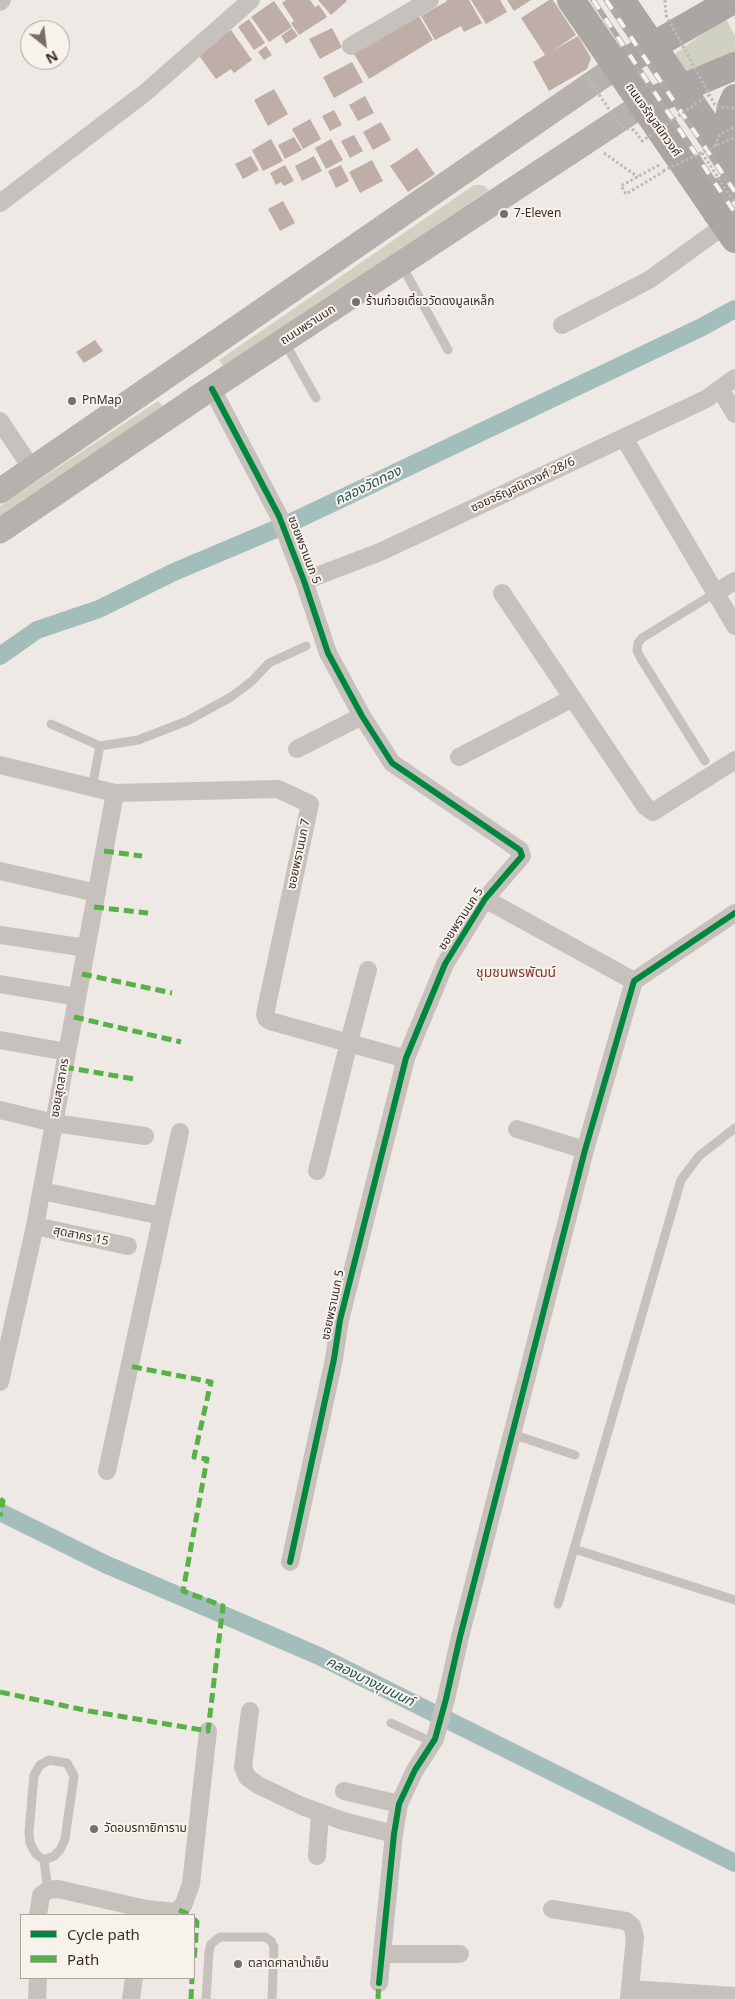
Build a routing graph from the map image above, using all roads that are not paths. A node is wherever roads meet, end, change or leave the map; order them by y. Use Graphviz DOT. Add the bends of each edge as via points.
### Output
graph roads {
  1 [pos="430,0"];
  2 [pos="571,0"];
  3 [pos="621,0"];
  4 [pos="733,0"];
  5 [pos="246,4"];
  6 [pos="351,46"];
  7 [pos="653,46"];
  8 [pos="735,66"];
  9 [pos="616,68"];
  10 [pos="681,88"];
  11 [pos="722,96"];
  12 [pos="642,105"];
  13 [pos="730,160"];
  14 [pos="0,203"];
  15 [pos="728,220"];
  16 [pos="401,264"];
  17 [pos="562,325"];
  18 [pos="284,341"];
  19 [pos="448,350"];
  20 [pos="735,378"];
  21 [pos="212,388"];
  22 [pos="720,389"];
  23 [pos="316,398"];
  24 [pos="735,414"];
  25 [pos="0,421"];
  26 [pos="624,438"];
  27 [pos="32,469"];
  28 [pos="0,490"];
  29 [pos="0,531"];
  30 [pos="304,581"];
  31 [pos="735,581"];
  32 [pos="502,592"];
  33 [pos="715,593"];
  34 [pos="735,626"];
  35 [pos="306,646"];
  36 [pos="573,698"];
  37 [pos="362,716"];
  38 [pos="51,724"];
  39 [pos="100,746"];
  40 [pos="297,749"];
  41 [pos="459,757"];
  42 [pos="735,760"];
  43 [pos="705,761"];
  44 [pos="0,764"];
  45 [pos="92,787"];
  46 [pos="115,793"];
  47 [pos="0,871"];
  48 [pos="97,893"];
  49 [pos="486,899"];
  50 [pos="732,921"];
  51 [pos="0,935"];
  52 [pos="86,948"];
  53 [pos="368,970"];
  54 [pos="634,981"];
  55 [pos="0,984"];
  56 [pos="77,997"];
  57 [pos="0,1040"];
  58 [pos="349,1042"];
  59 [pos="67,1052"];
  60 [pos="399,1057"];
  61 [pos="0,1110"];
  62 [pos="54,1123"];
  63 [pos="517,1129"];
  64 [pos="180,1132"];
  65 [pos="732,1133"];
  66 [pos="145,1136"];
  67 [pos="585,1150"];
  68 [pos="317,1171"];
  69 [pos="42,1191"];
  70 [pos="162,1216"];
  71 [pos="35,1226"];
  72 [pos="128,1246"];
  73 [pos="0,1382"];
  74 [pos="512,1434"];
  75 [pos="575,1455"];
  76 [pos="106,1471"];
  77 [pos="574,1549"];
  78 [pos="290,1562"];
  79 [pos="735,1600"];
  80 [pos="558,1604"];
  81 [pos="250,1712"];
  82 [pos="391,1723"];
  83 [pos="208,1731"];
  84 [pos="434,1740"];
  85 [pos="344,1791"];
  86 [pos="399,1804"];
  87 [pos="320,1812"];
  88 [pos="394,1834"];
  89 [pos="317,1856"];
  90 [pos="44,1860"];
  91 [pos="48,1890"];
  92 [pos="552,1909"];
  93 [pos="146,1912"];
  94 [pos="38,1914"];
  95 [pos="382,1954"];
  96 [pos="460,1954"];
  97 [pos="38,1979"];
  98 [pos="134,1979"];
  99 [pos="379,1983"];
  100 [pos="629,1994"];
  101 [pos="735,1996"];
  102 [pos="37,1999"];
  103 [pos="131,1999"];
  104 [pos="206,1999"];
  105 [pos="272,1999"];
  1 -- 6 [label="street"];
  2 -- 9 [label="main road, ถนนจรัญสนิทวงศ์"];
  3 -- 7 [label="main road"];
  4 -- 7 [label="main road"];
  5 -- 14 [label="street" via="146,92"];
  7 -- 9 [label="main road"];
  7 -- 10 [label="main road"];
  8 -- 10 [label="main road"];
  9 -- 12 [label="main road, ถนนจรัญสนิทวงศ์"];
  9 -- 27 [label="main road"];
  10 -- 12 [label="main road"];
  10 -- 13 [label="main road"];
  11 -- 13 [label="main road" via="731,107 728,125"];
  12 -- 15 [label="main road, ถนนจรัญสนิทวงศ์"];
  12 -- 16 [label="main road, ถนนพรานนก"];
  13 -- 15 [label="main road" via="715,203"];
  15 -- 17 [label="street" via="649,280"];
  16 -- 18 [label="main road, ถนนพรานนก"];
  16 -- 19 [label="lane"];
  18 -- 21 [label="main road, ถนนพรานนก"];
  18 -- 23 [label="lane"];
  20 -- 22 [label="street, ซอยจรัญสนิทวงศ์ 28/6"];
  21 -- 29 [label="main road, ถนนพรานนก"];
  21 -- 30 [label="street, ซอยพรานนก 5" via="279,516"];
  22 -- 24 [label="street"];
  22 -- 26 [label="street, ซอยจรัญสนิทวงศ์ 28/6" via="706,399"];
  25 -- 27 [label="street"];
  26 -- 30 [label="street, ซอยจรัญสนิทวงศ์ 28/6" via="380,552"];
  26 -- 33 [label="street"];
  27 -- 28 [label="main road"];
  30 -- 37 [label="street, ซอยพรานนก 5" via="328,652"];
  31 -- 33 [label="street"];
  32 -- 36 [label="street"];
  33 -- 34 [label="street"];
  33 -- 43 [label="lane" via="642,638 637,650"];
  35 -- 39 [label="lane" via="278,658 231,698 187,721 138,740"];
  36 -- 41 [label="street"];
  36 -- 42 [label="street" via="645,806 653,812"];
  37 -- 40 [label="street"];
  37 -- 49 [label="street, ซอยพรานนก 5" via="392,763 520,850 522,856"];
  38 -- 39 [label="lane"];
  39 -- 45 [label="lane"];
  44 -- 45 [label="street, ซอยพรานนก 7"];
  45 -- 46 [label="street, ซอยพรานนก 7"];
  46 -- 48 [label="street, ซอยสุดสาคร"];
  46 -- 58 [label="street, ซอยพรานนก 7" via="278,789 310,804 265,1014 270,1021"];
  47 -- 48 [label="street"];
  48 -- 52 [label="street, ซอยสุดสาคร" via="86,914"];
  49 -- 54 [label="street"];
  49 -- 78 [label="street, ซอยพรานนก 5" via="446,964 406,1058 340,1320"];
  50 -- 54 [label="street"];
  51 -- 52 [label="street"];
  52 -- 56 [label="street, ซอยสุดสาคร"];
  53 -- 58 [label="street"];
  54 -- 67 [label="street"];
  55 -- 56 [label="street"];
  56 -- 59 [label="street, ซอยสุดสาคร"];
  57 -- 59 [label="street"];
  58 -- 60 [label="street, ซอยพรานนก 7"];
  58 -- 68 [label="street"];
  59 -- 62 [label="street, ซอยสุดสาคร"];
  61 -- 62 [label="street"];
  62 -- 66 [label="street"];
  62 -- 69 [label="street, ซอยสุดสาคร"];
  63 -- 67 [label="street"];
  64 -- 70 [label="street"];
  65 -- 77 [label="lane" via="699,1156 681,1180"];
  67 -- 74 [label="street"];
  69 -- 70 [label="street"];
  69 -- 71 [label="street, ซอยสุดสาคร"];
  70 -- 76 [label="street"];
  71 -- 72 [label="street, สุดสาคร 15"];
  71 -- 73 [label="street, ซอยสุดสาคร"];
  74 -- 75 [label="lane"];
  74 -- 84 [label="street"];
  77 -- 79 [label="lane"];
  77 -- 80 [label="lane"];
  81 -- 87 [label="street" via="243,1767 247,1776 258,1785"];
  82 -- 84 [label="lane"];
  83 -- 93 [label="street" via="191,1884 179,1910"];
  84 -- 86 [label="street"];
  85 -- 86 [label="street"];
  86 -- 88 [label="street"];
  87 -- 88 [label="street"];
  87 -- 89 [label="street"];
  88 -- 95 [label="street"];
  90 -- 90 [label="lane" via="30,1843 29,1832 34,1775 40,1765 49,1760 67,1764 74,1776 65,1839 60,1850"];
  90 -- 91 [label="lane"];
  91 -- 93 [label="street" via="58,1888"];
  91 -- 94 [label="street" via="41,1895"];
  92 -- 100 [label="street" via="626,1921 632,1926 636,1937"];
  95 -- 96 [label="street"];
  95 -- 99 [label="street"];
  97 -- 102 [label="street"];
  98 -- 103 [label="street"];
  100 -- 101 [label="street"];
  104 -- 105 [label="lane" via="209,1952 211,1944 220,1937 265,1937 271,1941 274,1947"];
}
